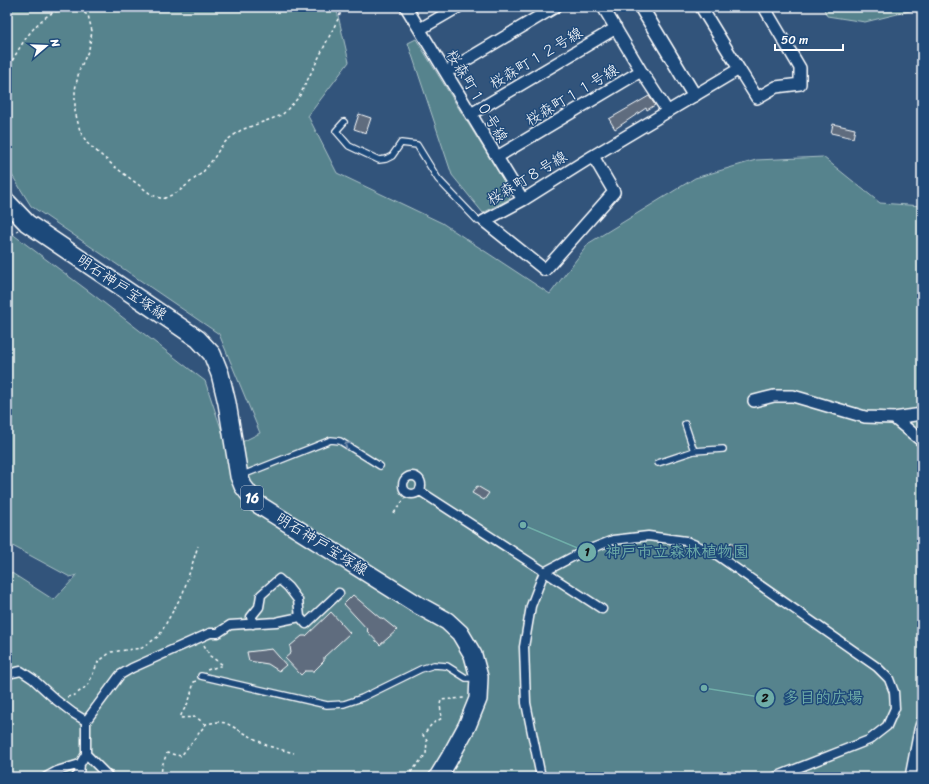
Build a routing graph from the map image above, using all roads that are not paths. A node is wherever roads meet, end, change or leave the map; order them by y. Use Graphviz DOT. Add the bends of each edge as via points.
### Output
graph roads {
  1 [pos="406,7"];
  2 [pos="458,7"];
  3 [pos="555,7"];
  4 [pos="604,7"];
  5 [pos="642,7"];
  6 [pos="701,7"];
  7 [pos="764,7"];
  8 [pos="616,28"];
  9 [pos="420,29"];
  10 [pos="739,69"];
  11 [pos="641,71"];
  12 [pos="446,72"];
  13 [pos="694,95"];
  14 [pos="668,112"];
  15 [pos="471,114"];
  16 [pos="344,122"];
  17 [pos="592,156"];
  18 [pos="497,157"];
  19 [pos="523,200"];
  20 [pos="7,202"];
  21 [pos="484,221"];
  22 [pos="754,401"];
  23 [pos="922,414"];
  24 [pos="894,418"];
  25 [pos="685,424"];
  26 [pos="922,441"];
  27 [pos="724,449"];
  28 [pos="694,451"];
  29 [pos="658,463"];
  30 [pos="380,466"];
  31 [pos="239,476"];
  32 [pos="420,491"];
  33 [pos="544,572"];
  34 [pos="339,593"];
  35 [pos="602,609"];
  36 [pos="300,617"];
  37 [pos="253,624"];
  38 [pos="7,674"];
  39 [pos="201,676"];
  40 [pos="479,677"];
  41 [pos="86,721"];
  42 [pos="922,723"];
  43 [pos="86,754"];
  44 [pos="80,764"];
  45 [pos="442,775"];
  46 [pos="80,776"];
  47 [pos="46,777"];
  48 [pos="109,777"];
  49 [pos="541,777"];
  50 [pos="775,777"];
  51 [pos="911,777"];
  1 -- 9 [label="street, 桜森町１０号線"];
  2 -- 9 [label="street"];
  3 -- 12 [label="street"];
  4 -- 8 [label="street"];
  5 -- 13 [label="street"];
  6 -- 10 [label="street"];
  7 -- 10 [label="street" via="800,68 800,84 776,87 756,98"];
  8 -- 11 [label="street"];
  8 -- 15 [label="street, 桜森町１２号線"];
  9 -- 12 [label="street, 桜森町１０号線"];
  10 -- 13 [label="street, 桜森町８号線"];
  11 -- 14 [label="street"];
  11 -- 18 [label="street, 桜森町１１号線"];
  12 -- 15 [label="street, 桜森町１０号線"];
  13 -- 14 [label="street, 桜森町８号線"];
  14 -- 17 [label="street, 桜森町８号線"];
  15 -- 18 [label="street, 桜森町１０号線"];
  16 -- 21 [label="lane" via="336,131 349,146 379,160 386,160 392,156 401,143 417,145 438,179 478,221"];
  17 -- 19 [label="street, 桜森町８号線"];
  17 -- 21 [label="street, 桜森町８号線" via="614,192 546,270"];
  18 -- 19 [label="street, 桜森町１０号線"];
  19 -- 21 [label="street, 桜森町８号線"];
  20 -- 31 [label="main road, 明石神戸宝塚線 / 16" via="27,223 179,326 212,354 227,402"];
  22 -- 24 [label="street" via="774,396 793,396 865,417"];
  23 -- 24 [label="street"];
  24 -- 26 [label="street"];
  25 -- 28 [label="lane"];
  27 -- 28 [label="lane"];
  28 -- 29 [label="lane"];
  30 -- 31 [label="lane, one-way" via="340,441 331,440"];
  31 -- 40 [label="main road, 明石神戸宝塚線 / 16" via="256,503 447,621 460,633 473,655"];
  32 -- 32 [label="street" via="414,495 408,494 404,490 405,479 410,476 421,480"];
  32 -- 33 [label="street"];
  33 -- 35 [label="street"];
  33 -- 49 [label="street" via="531,606 524,647 526,703"];
  33 -- 50 [label="street" via="580,553 613,540 648,536 686,541 714,553 877,667 889,679 894,692 895,708 887,726 869,740"];
  34 -- 36 [label="street" via="306,624"];
  36 -- 37 [label="street"];
  36 -- 37 [label="street" via="298,600 279,579 261,595 259,608 251,617"];
  37 -- 41 [label="street" via="230,625 218,633 210,633 132,668 120,675"];
  38 -- 41 [label="street" via="21,671"];
  39 -- 40 [label="lane" via="327,704 344,704 362,698 421,668 434,665 447,666 466,678"];
  40 -- 45 [label="main road, 明石神戸宝塚線 / 16" via="478,699"];
  41 -- 43 [label="street"];
  42 -- 51 [label="street"];
  43 -- 44 [label="street"];
  43 -- 48 [label="street"];
  44 -- 46 [label="street"];
  44 -- 47 [label="street"];
}
